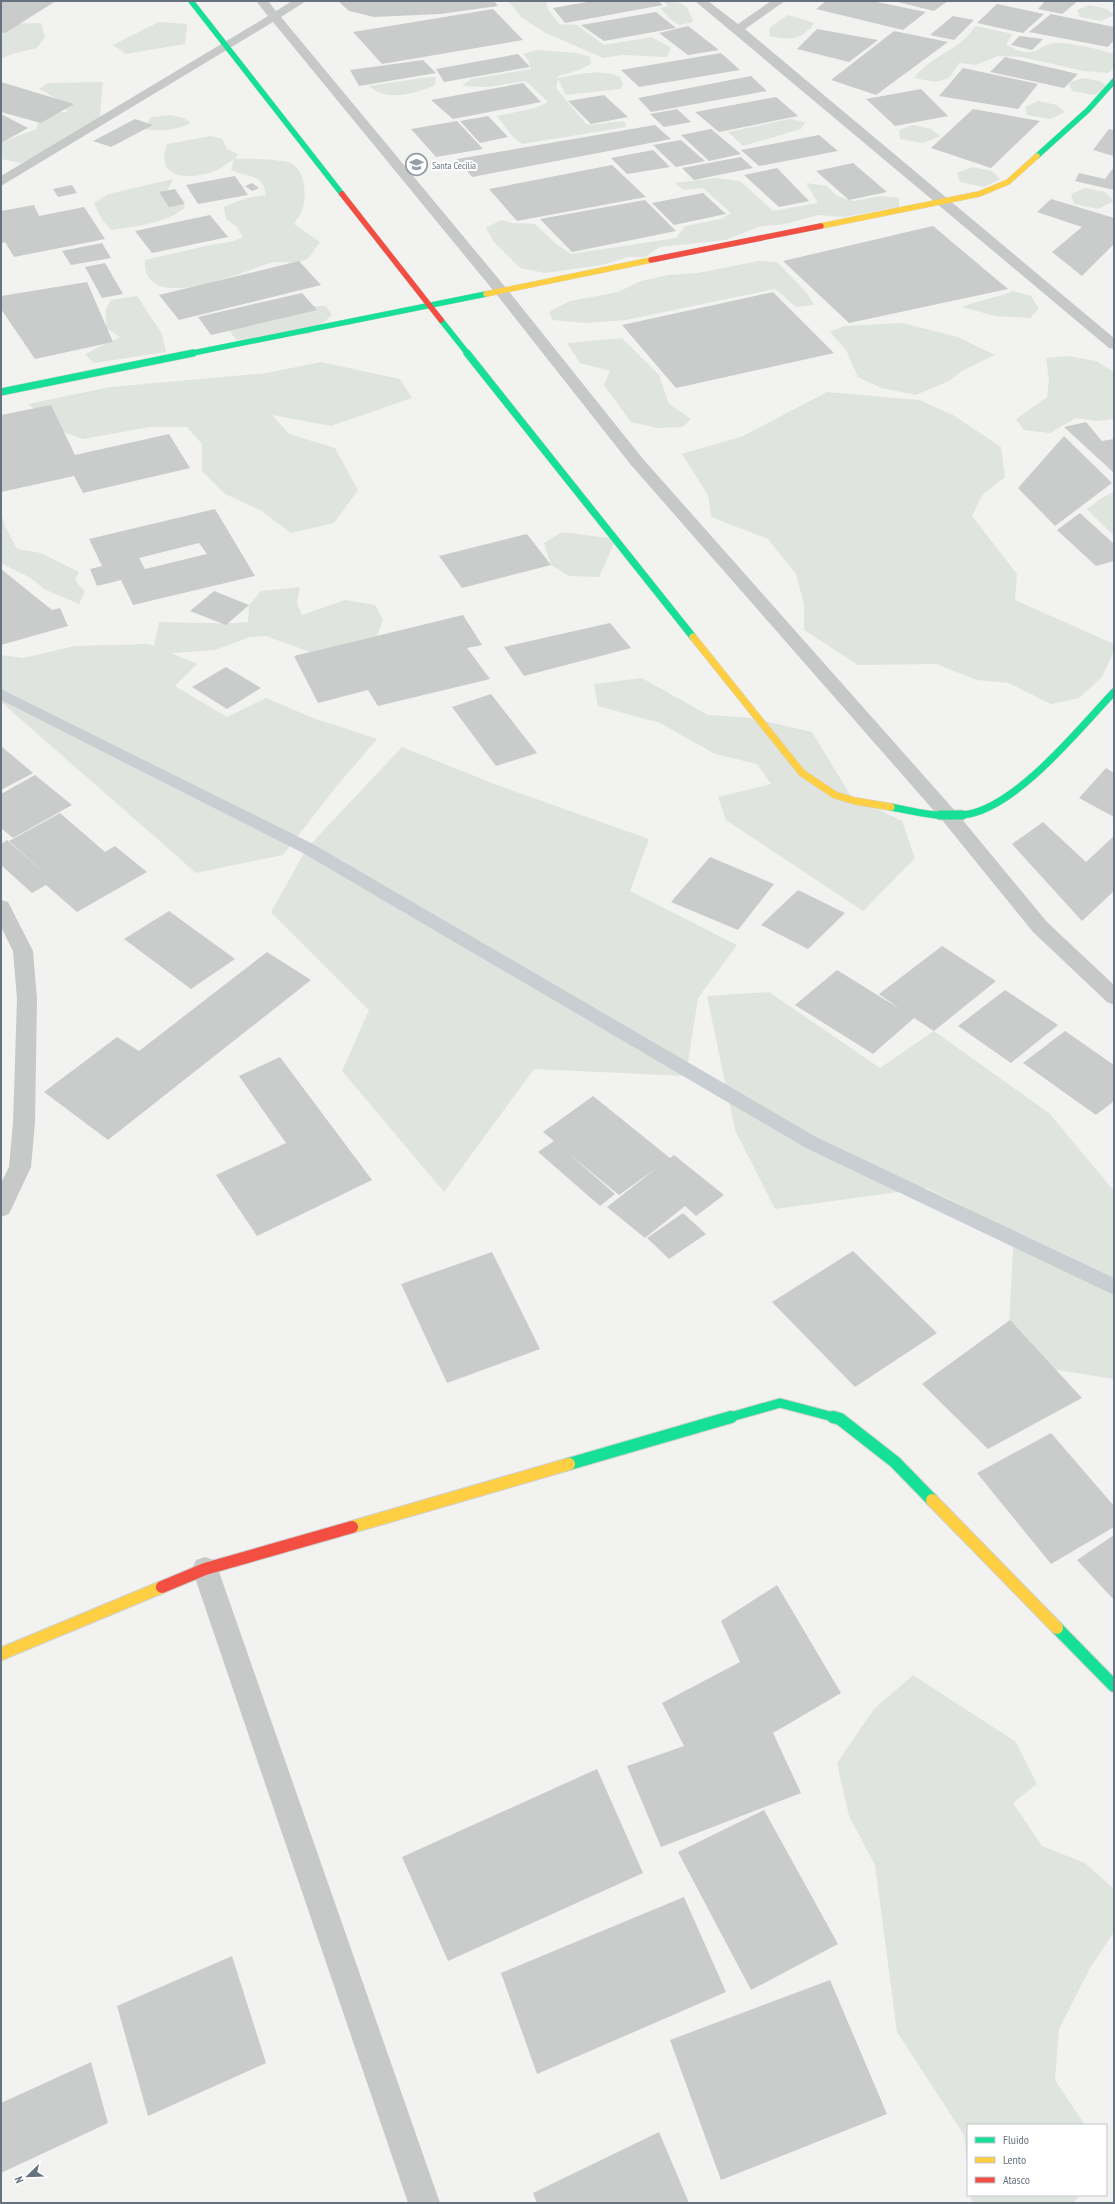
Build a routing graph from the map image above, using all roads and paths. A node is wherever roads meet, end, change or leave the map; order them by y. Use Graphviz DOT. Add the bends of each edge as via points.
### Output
graph roads {
  1 [pos="191,1"];
  2 [pos="262,1"];
  3 [pos="300,1"];
  4 [pos="701,1"];
  5 [pos="779,1"];
  6 [pos="275,16"];
  7 [pos="738,29"];
  8 [pos="225,46"];
  9 [pos="1114,81"];
  10 [pos="3,177"];
  11 [pos="944,202"];
  12 [pos="502,292"];
  13 [pos="429,305"];
  14 [pos="1114,345"];
  15 [pos="1,392"];
  16 [pos="1114,692"];
  17 [pos="949,816"];
  18 [pos="1,907"];
  19 [pos="1114,997"];
  20 [pos="1,1208"];
  21 [pos="205,1569"];
  22 [pos="1,1654"];
  23 [pos="1114,1686"];
  24 [pos="424,2203"];
  1 -- 8 [label="street"];
  2 -- 6 [label="street"];
  3 -- 6 [label="street"];
  4 -- 7 [label="street"];
  5 -- 7 [label="street"];
  6 -- 8 [label="street"];
  6 -- 12 [label="street"];
  7 -- 11 [label="street"];
  8 -- 10 [label="street"];
  8 -- 13 [label="street"];
  9 -- 11 [label="street" via="1088,110 1008,182 979,194"];
  11 -- 12 [label="street"];
  11 -- 14 [label="street"];
  12 -- 13 [label="street"];
  12 -- 17 [label="street" via="637,462"];
  13 -- 15 [label="street"];
  13 -- 17 [label="street" via="802,773 822,789 848,801"];
  16 -- 17 [label="street" via="1012,794 980,812"];
  17 -- 19 [label="street" via="1040,927"];
  18 -- 20 [label="street" via="23,951 26,999 24,1123 20,1167"];
  21 -- 22 [label="street"];
  21 -- 23 [label="street" via="780,1403 840,1419 895,1462"];
  21 -- 24 [label="street"];
}
